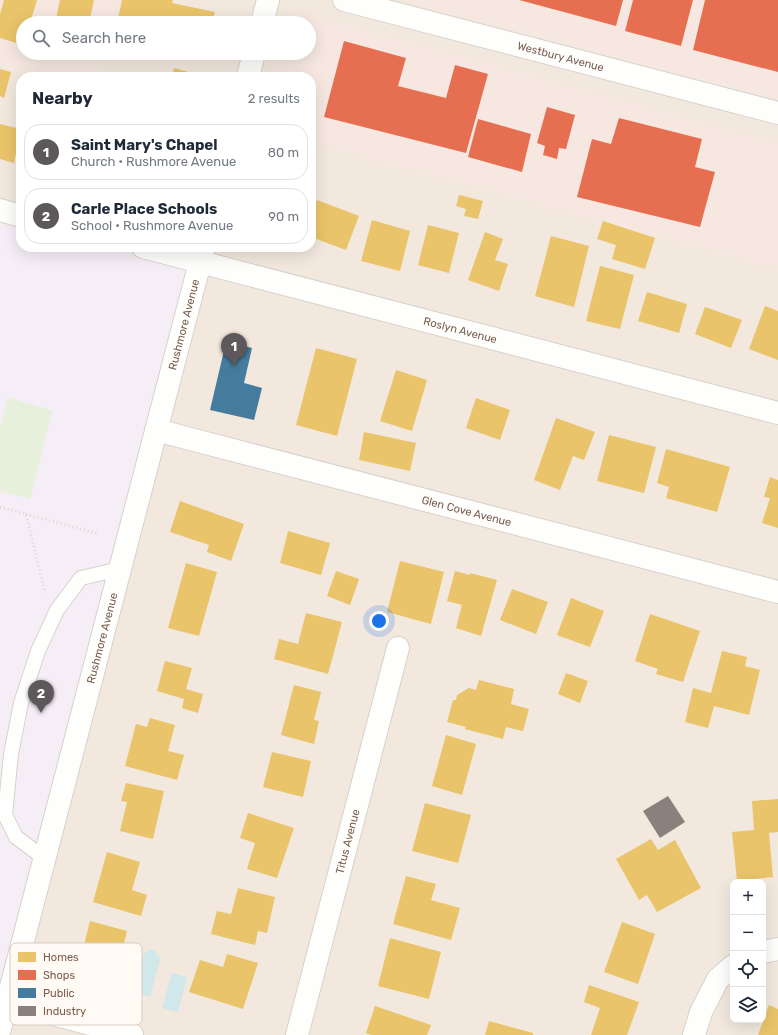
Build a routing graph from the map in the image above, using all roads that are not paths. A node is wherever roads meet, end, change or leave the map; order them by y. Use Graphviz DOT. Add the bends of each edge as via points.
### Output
graph roads {
  1 [pos="268,0"];
  2 [pos="344,0"];
  3 [pos="264,16"];
  4 [pos="252,60"];
  5 [pos="249,72"];
  6 [pos="778,113"];
  7 [pos="0,210"];
  8 [pos="16,215"];
  9 [pos="185,252"];
  10 [pos="202,254"];
  11 [pos="778,413"];
  12 [pos="156,430"];
  13 [pos="120,569"];
  14 [pos="778,592"];
  15 [pos="398,648"];
  16 [pos="44,858"];
  17 [pos="22,943"];
  18 [pos="778,949"];
  19 [pos="766,951"];
  20 [pos="730,969"];
  21 [pos="10,990"];
  22 [pos="7,1002"];
  23 [pos="10,1003"];
  24 [pos="94,1025"];
  25 [pos="0,1029"];
  26 [pos="132,1035"];
  27 [pos="298,1035"];
  28 [pos="694,1035"];
  1 -- 3 [label="street"];
  2 -- 6 [label="street, Westbury Avenue"];
  4 -- 5 [label="street"];
  7 -- 8 [label="street"];
  9 -- 10 [label="street, Roslyn Avenue"];
  10 -- 11 [label="street, Roslyn Avenue"];
  10 -- 12 [label="street, Rushmore Avenue"];
  12 -- 13 [label="street, Rushmore Avenue"];
  12 -- 14 [label="street, Glen Cove Avenue"];
  13 -- 16 [label="street, Rushmore Avenue"];
  13 -- 16 [label="lane" via="81,578 57,610 38,651 21,703 11,754 5,815 16,837"];
  15 -- 27 [label="street, Titus Avenue"];
  16 -- 17 [label="street, Rushmore Avenue"];
  18 -- 19 [label="street"];
  20 -- 28 [label="street" via="718,979 701,1012"];
  21 -- 22 [label="street, Rushmore Avenue"];
  22 -- 23 [label="street"];
  22 -- 25 [label="street, Rushmore Avenue"];
  24 -- 26 [label="street"];
}
